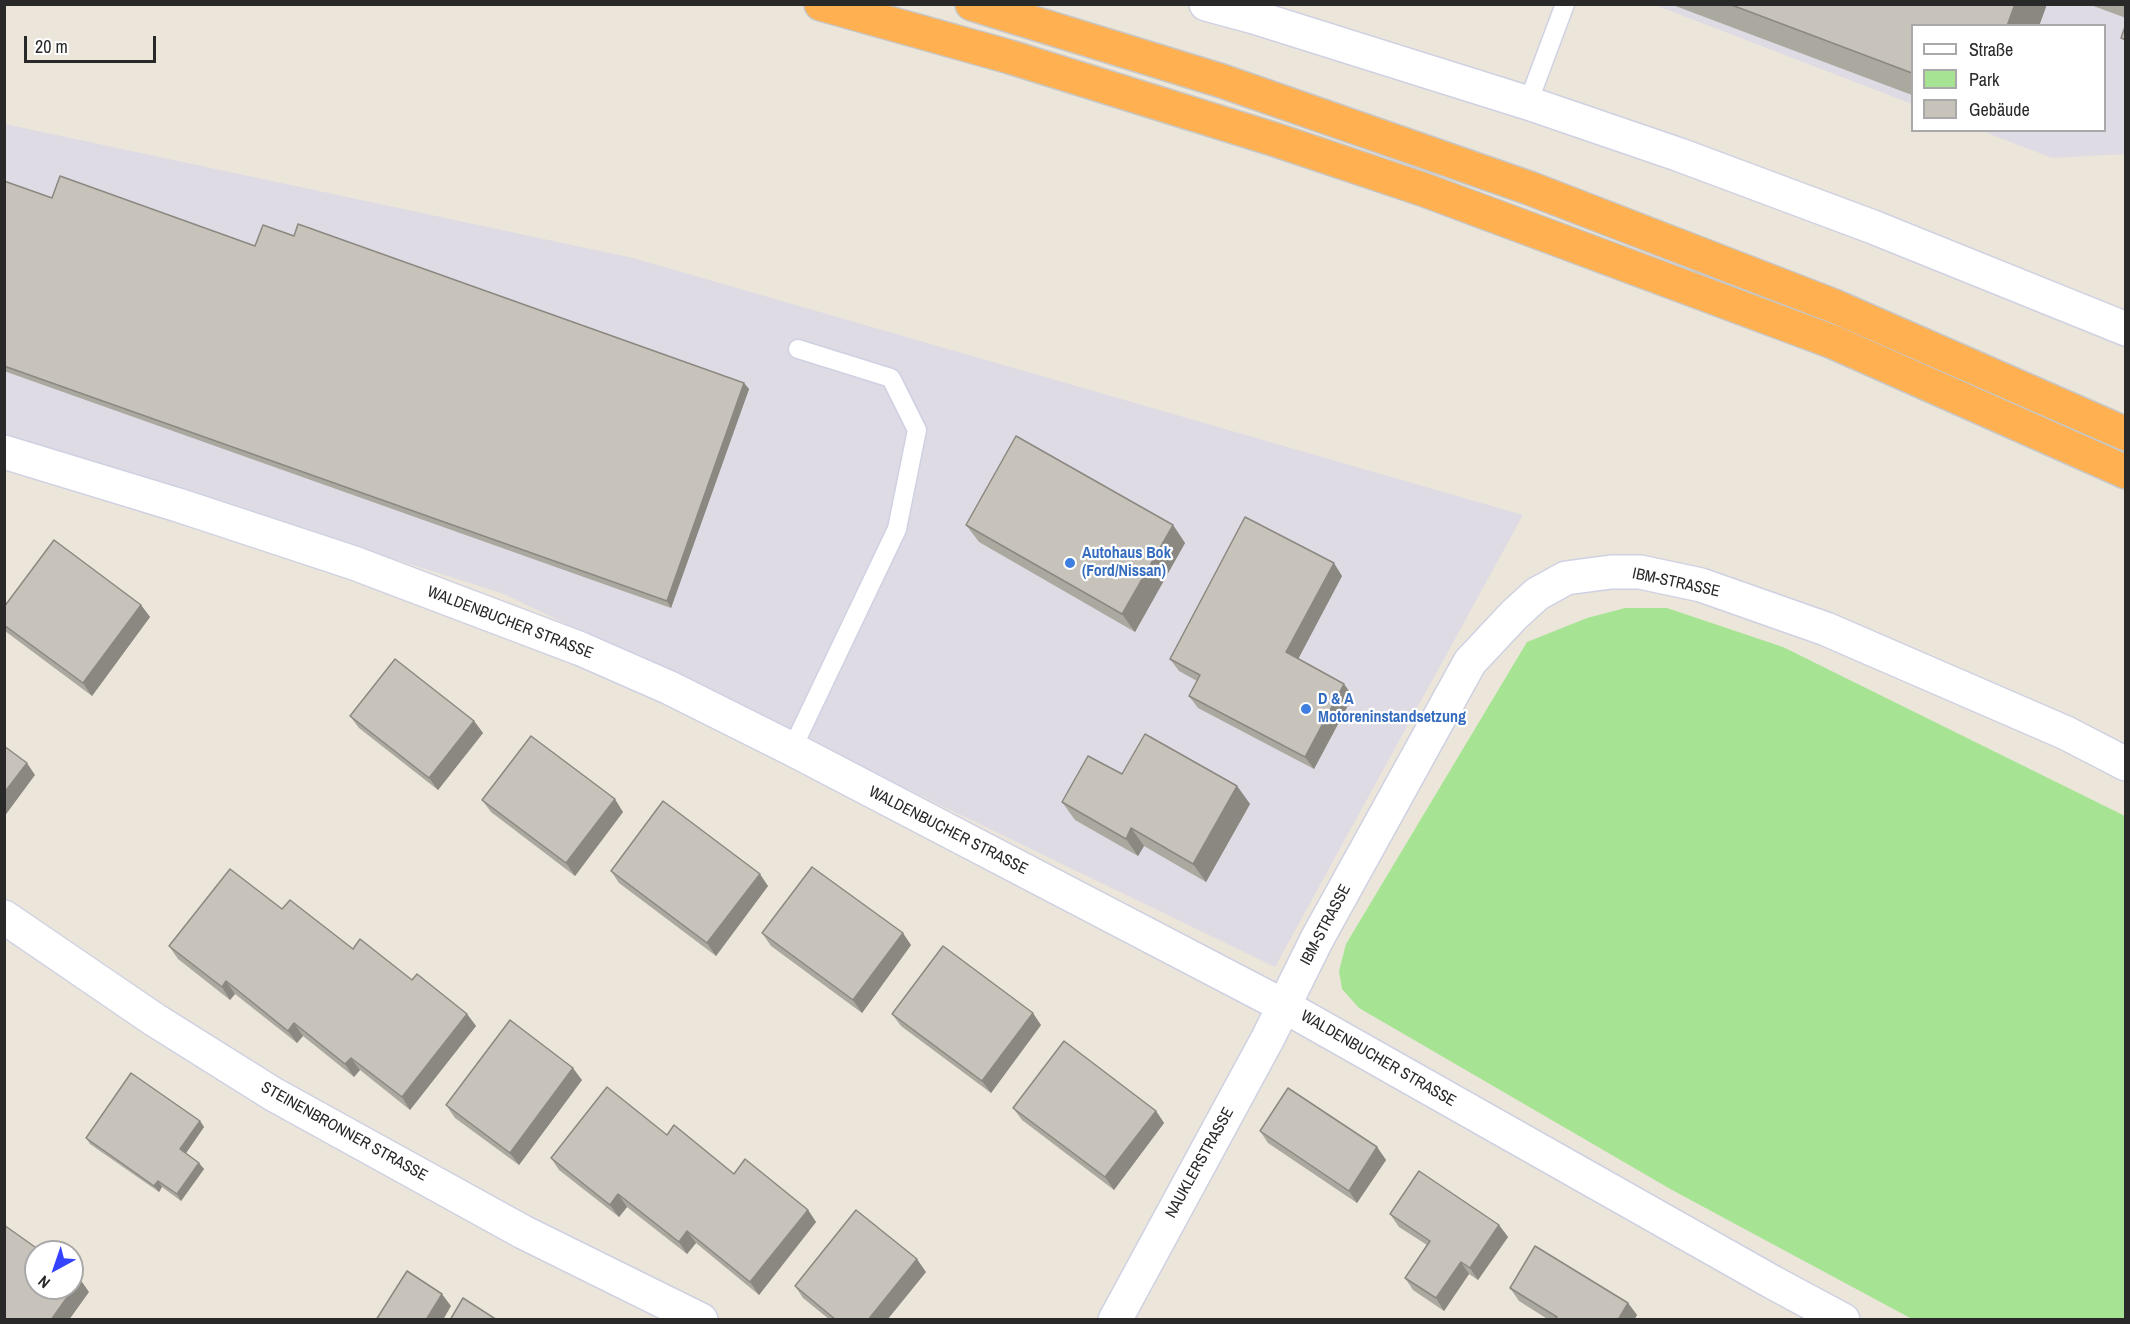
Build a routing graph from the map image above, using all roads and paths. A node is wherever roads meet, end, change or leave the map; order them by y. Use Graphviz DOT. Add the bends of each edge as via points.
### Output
graph roads {
  1 [pos="821,4"];
  2 [pos="972,4"];
  3 [pos="1206,4"];
  4 [pos="1566,4"];
  5 [pos="1528,103"];
  6 [pos="2126,329"];
  7 [pos="798,349"];
  8 [pos="2126,434"];
  9 [pos="4,452"];
  10 [pos="2126,472"];
  11 [pos="792,749"];
  12 [pos="2126,764"];
  13 [pos="4,917"];
  14 [pos="1284,1006"];
  15 [pos="701,1320"];
  16 [pos="1115,1320"];
  17 [pos="1843,1320"];
  1 -- 10 [label="highway" via="1010,57 1422,189 1833,342"];
  2 -- 8 [label="highway" via="1222,81 1529,188 1834,306"];
  3 -- 5 [label="street"];
  4 -- 5 [label="lane"];
  5 -- 6 [label="street" via="1873,227"];
  7 -- 11 [label="lane" via="891,378 917,430 897,530"];
  9 -- 11 [label="street, WALDENBUCHER STRASSE" via="354,563 490,614 669,688"];
  11 -- 14 [label="street, WALDENBUCHER STRASSE"];
  12 -- 14 [label="street, IBM-STRASSE" via="2066,733 1826,629 1701,585 1640,573 1566,578 1537,594 1470,662"];
  13 -- 15 [label="street, STEINENBRONNER STRASSE" via="155,1020 273,1094 523,1232"];
  14 -- 16 [label="street, NAUKLERSTRASSE"];
  14 -- 17 [label="street, WALDENBUCHER STRASSE"];
}
